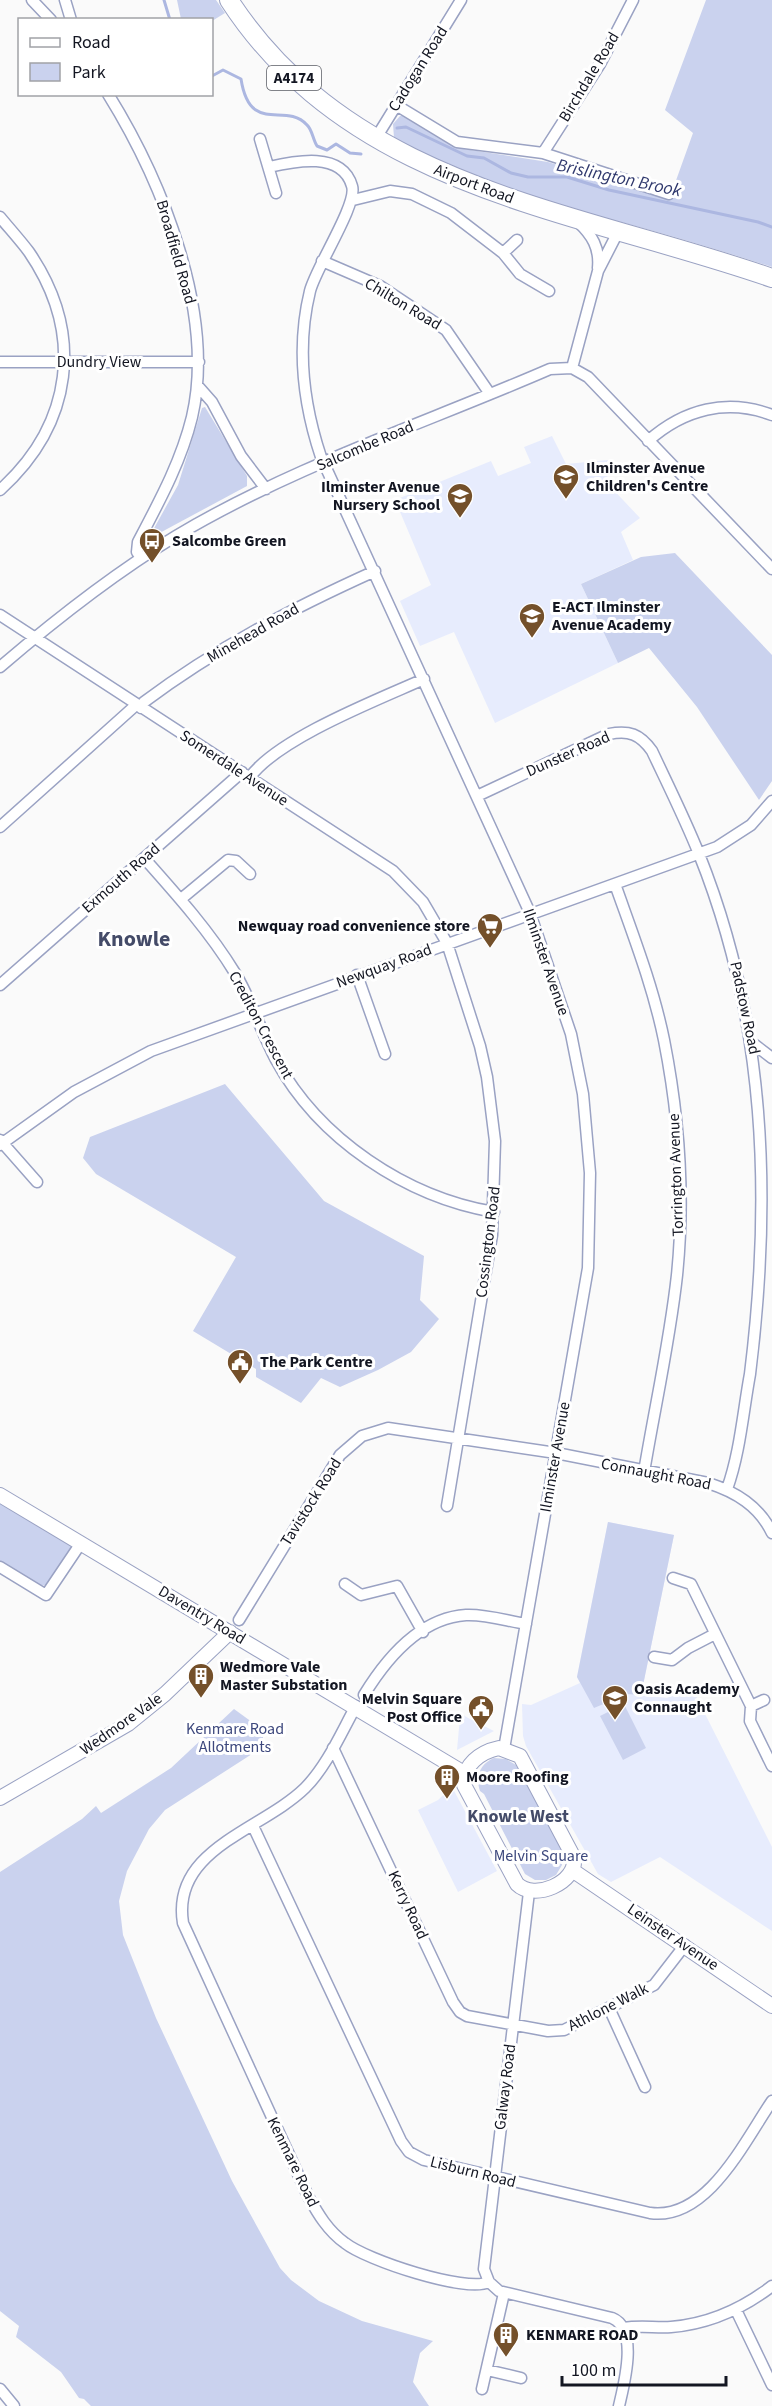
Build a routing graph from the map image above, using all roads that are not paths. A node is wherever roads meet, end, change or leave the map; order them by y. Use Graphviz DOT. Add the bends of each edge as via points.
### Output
graph roads {
  1 [pos="32,0"];
  2 [pos="65,0"];
  3 [pos="229,0"];
  4 [pos="460,0"];
  5 [pos="633,0"];
  6 [pos="49,18"];
  7 [pos="70,18"];
  8 [pos="109,96"];
  9 [pos="396,105"];
  10 [pos="376,138"];
  11 [pos="260,139"];
  12 [pos="543,153"];
  13 [pos="269,167"];
  14 [pos="276,193"];
  15 [pos="669,194"];
  16 [pos="353,200"];
  17 [pos="0,217"];
  18 [pos="576,220"];
  19 [pos="618,232"];
  20 [pos="517,240"];
  21 [pos="503,253"];
  22 [pos="322,261"];
  23 [pos="598,272"];
  24 [pos="772,278"];
  25 [pos="549,291"];
  26 [pos="0,362"];
  27 [pos="65,362"];
  28 [pos="199,362"];
  29 [pos="572,368"];
  30 [pos="197,385"];
  31 [pos="490,394"];
  32 [pos="772,415"];
  33 [pos="648,441"];
  34 [pos="325,463"];
  35 [pos="266,489"];
  36 [pos="0,490"];
  37 [pos="141,558"];
  38 [pos="772,568"];
  39 [pos="375,571"];
  40 [pos="0,615"];
  41 [pos="35,637"];
  42 [pos="0,667"];
  43 [pos="424,679"];
  44 [pos="139,707"];
  45 [pos="246,775"];
  46 [pos="477,796"];
  47 [pos="772,801"];
  48 [pos="0,828"];
  49 [pos="699,853"];
  50 [pos="144,858"];
  51 [pos="250,874"];
  52 [pos="615,884"];
  53 [pos="181,899"];
  54 [pos="530,913"];
  55 [pos="447,944"];
  56 [pos="357,975"];
  57 [pos="0,985"];
  58 [pos="255,1012"];
  59 [pos="755,1045"];
  60 [pos="385,1054"];
  61 [pos="772,1058"];
  62 [pos="767,1109"];
  63 [pos="1,1143"];
  64 [pos="37,1182"];
  65 [pos="494,1212"];
  66 [pos="459,1437"];
  67 [pos="556,1453"];
  68 [pos="645,1472"];
  69 [pos="727,1489"];
  70 [pos="0,1495"];
  71 [pos="447,1506"];
  72 [pos="772,1533"];
  73 [pos="81,1542"];
  74 [pos="0,1567"];
  75 [pos="673,1578"];
  76 [pos="345,1584"];
  77 [pos="239,1620"];
  78 [pos="526,1624"];
  79 [pos="230,1632"];
  80 [pos="423,1632"];
  81 [pos="715,1634"];
  82 [pos="654,1657"];
  83 [pos="360,1700"];
  84 [pos="764,1700"];
  85 [pos="751,1706"];
  86 [pos="333,1748"];
  87 [pos="504,1749"];
  88 [pos="772,1766"];
  89 [pos="464,1773"];
  90 [pos="0,1798"];
  91 [pos="253,1826"];
  92 [pos="572,1870"];
  93 [pos="529,1892"];
  94 [pos="685,1945"];
  95 [pos="772,2006"];
  96 [pos="609,2008"];
  97 [pos="513,2025"];
  98 [pos="645,2087"];
  99 [pos="772,2101"];
  100 [pos="494,2178"];
  101 [pos="489,2282"];
  102 [pos="772,2286"];
  103 [pos="504,2293"];
  104 [pos="736,2310"];
  105 [pos="624,2328"];
  106 [pos="487,2370"];
  107 [pos="521,2378"];
  108 [pos="772,2385"];
  109 [pos="0,2389"];
  110 [pos="482,2389"];
  111 [pos="14,2406"];
  112 [pos="619,2406"];
  1 -- 6 [label="street"];
  2 -- 7 [label="street"];
  3 -- 10 [label="highway, Airport Road / A4174" via="258,40 307,90"];
  4 -- 9 [label="street, Cadogan Road"];
  5 -- 12 [label="street, Birchdale Road" via="600,64"];
  8 -- 28 [label="street, Broadfield Road" via="142,153 167,212 190,298"];
  9 -- 10 [label="street, Cadogan Road"];
  9 -- 12 [label="street" via="457,141"];
  10 -- 18 [label="highway, Airport Road / A4174" via="462,182"];
  11 -- 13 [label="street"];
  12 -- 15 [label="street"];
  13 -- 14 [label="street"];
  13 -- 16 [label="street" via="303,159 345,171 353,187"];
  16 -- 21 [label="street" via="390,191 412,194 450,213"];
  16 -- 22 [label="street, Ilminster Avenue"];
  17 -- 27 [label="street" via="29,252 43,278 57,311"];
  18 -- 19 [label="highway, Airport Road / A4174"];
  18 -- 23 [label="street" via="592,235 599,256"];
  19 -- 23 [label="street"];
  19 -- 24 [label="highway, Airport Road / A4174"];
  20 -- 21 [label="street"];
  21 -- 25 [label="street" via="520,274"];
  22 -- 31 [label="street, Chilton Road" via="380,286 446,330"];
  22 -- 34 [label="street, Ilminster Avenue" via="310,291 302,364 307,409"];
  23 -- 29 [label="street"];
  26 -- 27 [label="street, Dundry View"];
  27 -- 28 [label="street, Dundry View"];
  27 -- 36 [label="street" via="64,385 46,434 20,471"];
  28 -- 30 [label="street, Broadfield Road"];
  29 -- 31 [label="street, Salcombe Road" via="550,369"];
  29 -- 33 [label="street" via="598,387"];
  30 -- 35 [label="street" via="212,402 237,449"];
  30 -- 37 [label="street, Broadfield Road" via="185,441 170,481 138,542"];
  31 -- 34 [label="street, Salcombe Road"];
  32 -- 33 [label="street" via="742,407 712,408 681,418"];
  33 -- 38 [label="street"];
  34 -- 35 [label="street, Salcombe Road"];
  34 -- 39 [label="street, Ilminster Avenue"];
  35 -- 37 [label="street, Salcombe Road"];
  37 -- 41 [label="street, Salcombe Road"];
  39 -- 43 [label="street, Ilminster Avenue"];
  39 -- 44 [label="street, Minehead Road" via="293,609 217,651"];
  40 -- 41 [label="street, Somerdale Avenue"];
  41 -- 42 [label="street, Salcombe Road"];
  41 -- 44 [label="street, Somerdale Avenue"];
  43 -- 45 [label="street, Exmouth Road" via="316,730"];
  43 -- 46 [label="street, Ilminster Avenue"];
  44 -- 45 [label="street, Somerdale Avenue"];
  44 -- 48 [label="street, Minehead Road"];
  45 -- 50 [label="street, Exmouth Road"];
  45 -- 55 [label="street, Somerdale Avenue" via="393,871 423,902"];
  46 -- 49 [label="street, Dunster Road" via="609,734 634,733 652,751"];
  46 -- 54 [label="street, Ilminster Avenue"];
  47 -- 49 [label="street, Newquay Road" via="733,838"];
  49 -- 52 [label="street, Newquay Road"];
  49 -- 59 [label="street, Padstow Road" via="733,952"];
  50 -- 53 [label="street, Crediton Crescent"];
  50 -- 57 [label="street, Exmouth Road"];
  51 -- 53 [label="street" via="236,861 228,860"];
  52 -- 54 [label="street, Newquay Road"];
  52 -- 68 [label="street, Torrington Avenue" via="646,971 664,1039 679,1163 677,1275"];
  53 -- 58 [label="street, Crediton Crescent" via="235,973"];
  54 -- 55 [label="street, Newquay Road"];
  54 -- 67 [label="street, Ilminster Avenue" via="571,1034 583,1094 590,1173 588,1268"];
  55 -- 56 [label="street, Newquay Road"];
  55 -- 65 [label="street, Cossington Road" via="472,1015 487,1077 495,1141"];
  56 -- 58 [label="street, Newquay Road"];
  56 -- 60 [label="street"];
  58 -- 63 [label="street, Newquay Road" via="151,1051 100,1076"];
  58 -- 65 [label="street, Crediton Crescent" via="284,1074 344,1142 367,1160 423,1191"];
  59 -- 61 [label="street"];
  59 -- 62 [label="street, Padstow Road"];
  62 -- 69 [label="street, Padstow Road" via="760,1317"];
  63 -- 64 [label="street"];
  65 -- 66 [label="street, Cossington Road"];
  66 -- 67 [label="street, Tavistock Road"];
  66 -- 71 [label="street, Cossington Road"];
  66 -- 77 [label="street, Tavistock Road" via="388,1428 351,1443"];
  67 -- 68 [label="street, Connaught Road"];
  67 -- 78 [label="street, Ilminster Avenue"];
  68 -- 69 [label="street, Connaught Road"];
  69 -- 72 [label="street, Connaught Road" via="758,1512"];
  70 -- 73 [label="street, Daventry Road"];
  73 -- 74 [label="street" via="46,1595"];
  73 -- 79 [label="street, Daventry Road"];
  75 -- 81 [label="street" via="692,1584"];
  76 -- 80 [label="street" via="361,1595 397,1586"];
  78 -- 80 [label="street, Kenmare Road" via="466,1615"];
  78 -- 87 [label="street, Ilminster Avenue"];
  79 -- 83 [label="street, Daventry Road"];
  79 -- 90 [label="street, Wedmore Vale" via="128,1724"];
  80 -- 83 [label="street, Kenmare Road" via="388,1658"];
  81 -- 82 [label="street" via="672,1660"];
  81 -- 85 [label="street"];
  83 -- 86 [label="street, Kenmare Road"];
  83 -- 89 [label="street, Daventry Road"];
  84 -- 85 [label="street"];
  85 -- 88 [label="street" via="750,1721"];
  86 -- 91 [label="street, Kenmare Road" via="305,1788"];
  86 -- 97 [label="street, Kerry Road" via="456,2006 467,2016"];
  87 -- 89 [label="street" via="490,1751"];
  87 -- 92 [label="street" via="522,1760 573,1855"];
  89 -- 93 [label="street" via="466,1790 517,1884"];
  91 -- 100 [label="street, Lisburn Road" via="404,2145 421,2159"];
  91 -- 101 [label="street, Kenmare Road" via="195,1867 184,1895 183,1918 308,2196 330,2230 368,2258 453,2282 478,2286"];
  92 -- 93 [label="street" via="561,1882"];
  92 -- 94 [label="street, Leinster Avenue"];
  93 -- 97 [label="street, Galway Road"];
  94 -- 95 [label="street, Leinster Avenue"];
  94 -- 96 [label="street, Athlone Walk" via="654,1985"];
  96 -- 97 [label="street, Athlone Walk" via="564,2030"];
  96 -- 98 [label="street"];
  97 -- 100 [label="street, Galway Road"];
  99 -- 100 [label="street, Lisburn Road" via="710,2190 690,2206 670,2214 650,2213"];
  100 -- 101 [label="street, Galway Road" via="483,2258"];
  101 -- 103 [label="street"];
  102 -- 104 [label="street"];
  103 -- 105 [label="street" via="612,2318"];
  103 -- 106 [label="street"];
  104 -- 105 [label="street" via="695,2324"];
  104 -- 108 [label="street"];
  105 -- 112 [label="street" via="628,2352"];
  106 -- 107 [label="street"];
  106 -- 110 [label="street"];
  109 -- 111 [label="street"];
}
